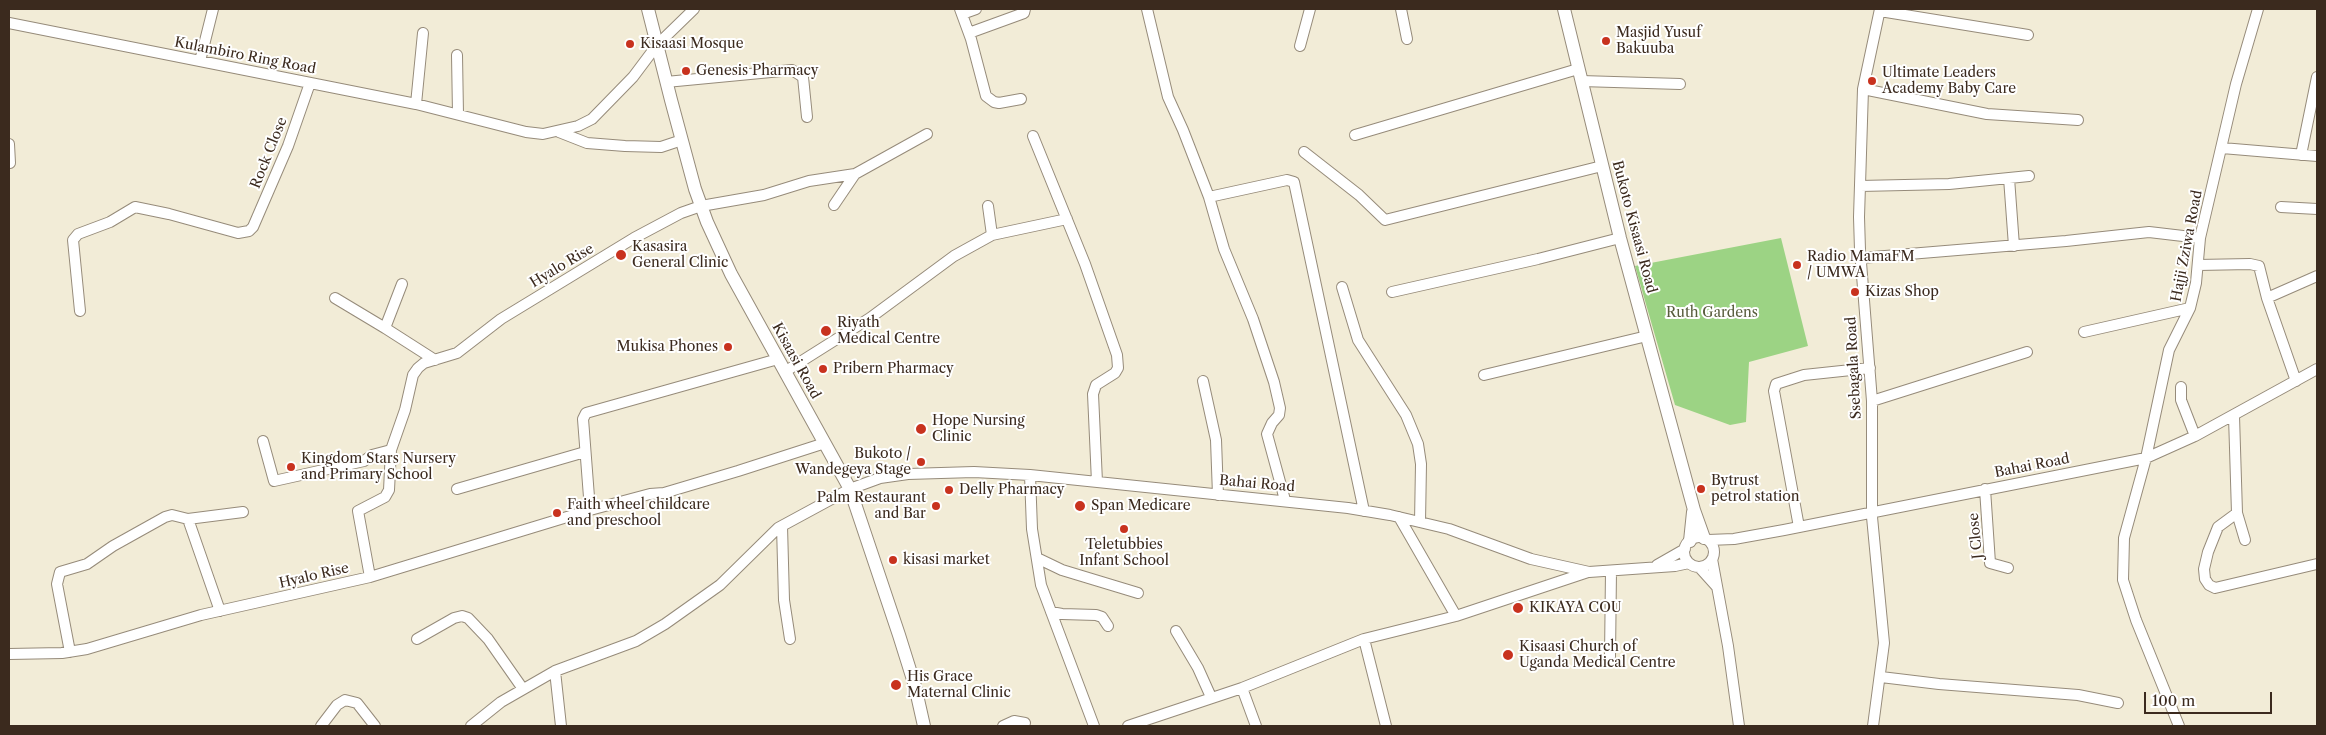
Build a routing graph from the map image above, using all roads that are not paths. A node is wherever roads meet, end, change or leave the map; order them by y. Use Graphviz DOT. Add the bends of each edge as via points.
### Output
graph roads {
  1 [pos="214,9"];
  2 [pos="649,9"];
  3 [pos="694,9"];
  4 [pos="976,9"];
  5 [pos="1025,9"];
  6 [pos="1147,9"];
  7 [pos="1310,9"];
  8 [pos="1401,9"];
  9 [pos="1564,9"];
  10 [pos="2258,9"];
  11 [pos="1880,10"];
  12 [pos="961,11"];
  13 [pos="9,23"];
  14 [pos="423,33"];
  15 [pos="969,33"];
  16 [pos="2028,35"];
  17 [pos="1407,39"];
  18 [pos="657,45"];
  19 [pos="1300,46"];
  20 [pos="457,56"];
  21 [pos="200,61"];
  22 [pos="1580,75"];
  23 [pos="2317,77"];
  24 [pos="666,82"];
  25 [pos="310,83"];
  26 [pos="1680,84"];
  27 [pos="1863,89"];
  28 [pos="1021,98"];
  29 [pos="416,104"];
  30 [pos="458,114"];
  31 [pos="807,117"];
  32 [pos="2078,120"];
  33 [pos="558,131"];
  34 [pos="927,134"];
  35 [pos="1356,135"];
  36 [pos="1034,136"];
  37 [pos="682,140"];
  38 [pos="9,144"];
  39 [pos="2222,148"];
  40 [pos="1304,152"];
  41 [pos="2301,155"];
  42 [pos="2317,156"];
  43 [pos="10,163"];
  44 [pos="1602,166"];
  45 [pos="855,174"];
  46 [pos="2029,176"];
  47 [pos="2009,178"];
  48 [pos="1860,186"];
  49 [pos="1209,197"];
  50 [pos="834,205"];
  51 [pos="701,206"];
  52 [pos="988,206"];
  53 [pos="2281,207"];
  54 [pos="2317,209"];
  55 [pos="1067,219"];
  56 [pos="992,235"];
  57 [pos="1620,238"];
  58 [pos="2200,238"];
  59 [pos="2014,246"];
  60 [pos="1860,258"];
  61 [pos="2198,265"];
  62 [pos="2317,276"];
  63 [pos="402,284"];
  64 [pos="1342,287"];
  65 [pos="1392,292"];
  66 [pos="335,298"];
  67 [pos="2267,298"];
  68 [pos="2190,308"];
  69 [pos="80,311"];
  70 [pos="385,328"];
  71 [pos="2084,332"];
  72 [pos="1647,336"];
  73 [pos="2027,352"];
  74 [pos="778,359"];
  75 [pos="435,360"];
  76 [pos="1870,368"];
  77 [pos="2317,368"];
  78 [pos="786,371"];
  79 [pos="1484,375"];
  80 [pos="1203,381"];
  81 [pos="2296,381"];
  82 [pos="2181,387"];
  83 [pos="1872,401"];
  84 [pos="2234,416"];
  85 [pos="2195,436"];
  86 [pos="263,441"];
  87 [pos="825,443"];
  88 [pos="391,450"];
  89 [pos="585,452"];
  90 [pos="2146,458"];
  91 [pos="1030,475"];
  92 [pos="1097,482"];
  93 [pos="850,488"];
  94 [pos="457,489"];
  95 [pos="1985,489"];
  96 [pos="1218,495"];
  97 [pos="1285,500"];
  98 [pos="590,510"];
  99 [pos="1694,510"];
  100 [pos="1364,511"];
  101 [pos="243,512"];
  102 [pos="1872,513"];
  103 [pos="2237,513"];
  104 [pos="1399,517"];
  105 [pos="188,519"];
  106 [pos="1420,522"];
  107 [pos="782,526"];
  108 [pos="1799,527"];
  109 [pos="1706,539"];
  110 [pos="1734,539"];
  111 [pos="2244,540"];
  112 [pos="1687,545"];
  113 [pos="1713,556"];
  114 [pos="1037,558"];
  115 [pos="2317,564"];
  116 [pos="1694,565"];
  117 [pos="1656,566"];
  118 [pos="2008,568"];
  119 [pos="1611,571"];
  120 [pos="1589,572"];
  121 [pos="370,577"];
  122 [pos="1717,587"];
  123 [pos="1138,593"];
  124 [pos="220,611"];
  125 [pos="1051,612"];
  126 [pos="1456,616"];
  127 [pos="1108,626"];
  128 [pos="1176,631"];
  129 [pos="417,639"];
  130 [pos="790,639"];
  131 [pos="1364,639"];
  132 [pos="70,652"];
  133 [pos="9,654"];
  134 [pos="1610,656"];
  135 [pos="555,671"];
  136 [pos="1881,677"];
  137 [pos="1242,688"];
  138 [pos="523,689"];
  139 [pos="1211,697"];
  140 [pos="2118,703"];
  141 [pos="1025,723"];
  142 [pos="320,726"];
  143 [pos="375,726"];
  144 [pos="471,726"];
  145 [pos="561,726"];
  146 [pos="924,726"];
  147 [pos="1003,726"];
  148 [pos="1094,726"];
  149 [pos="1128,726"];
  150 [pos="1256,726"];
  151 [pos="1386,726"];
  152 [pos="1739,726"];
  153 [pos="1873,726"];
  154 [pos="2179,726"];
  1 -- 21 [label="street"];
  2 -- 18 [label="main road, Kisaasi Road"];
  3 -- 18 [label="street"];
  4 -- 12 [label="street"];
  5 -- 15 [label="street" via="1024,13"];
  6 -- 49 [label="street" via="1168,98"];
  7 -- 19 [label="street"];
  8 -- 17 [label="street"];
  9 -- 22 [label="main road, Bukoto Kisaasi Road"];
  10 -- 39 [label="street, Hajji Zziwa Road" via="2238,76"];
  11 -- 16 [label="street"];
  11 -- 27 [label="street, Ssebagala Road"];
  12 -- 15 [label="street"];
  13 -- 21 [label="street, Kulambiro Ring Road"];
  14 -- 29 [label="street"];
  15 -- 28 [label="street" via="986,96 999,103"];
  18 -- 24 [label="main road, Kisaasi Road"];
  18 -- 33 [label="street" via="628,83 592,119"];
  20 -- 30 [label="street"];
  21 -- 25 [label="street, Kulambiro Ring Road"];
  22 -- 26 [label="street"];
  22 -- 35 [label="street"];
  22 -- 44 [label="main road, Bukoto Kisaasi Road"];
  23 -- 41 [label="street"];
  24 -- 31 [label="street" via="792,70 803,77"];
  24 -- 37 [label="main road, Kisaasi Road"];
  25 -- 29 [label="street, Kulambiro Ring Road"];
  25 -- 69 [label="street, Rock Close" via="254,227 238,233 135,208 78,234 73,240"];
  27 -- 32 [label="street" via="1987,114"];
  27 -- 48 [label="street, Ssebagala Road"];
  29 -- 30 [label="street, Kulambiro Ring Road"];
  30 -- 33 [label="street, Kulambiro Ring Road" via="526,132 543,134"];
  33 -- 37 [label="street" via="587,143 625,146 661,147"];
  34 -- 45 [label="street"];
  36 -- 55 [label="street"];
  37 -- 51 [label="main road, Kisaasi Road"];
  38 -- 43 [label="street"];
  39 -- 41 [label="street"];
  39 -- 58 [label="street, Hajji Zziwa Road"];
  40 -- 44 [label="street" via="1385,220"];
  41 -- 42 [label="street"];
  44 -- 57 [label="main road, Bukoto Kisaasi Road"];
  45 -- 50 [label="street"];
  45 -- 51 [label="street, Hyalo Rise" via="809,180 764,195"];
  46 -- 47 [label="street"];
  47 -- 48 [label="street" via="1949,184"];
  47 -- 59 [label="street"];
  48 -- 60 [label="street, Ssebagala Road"];
  49 -- 97 [label="street" via="1280,408 1267,434"];
  49 -- 100 [label="street" via="1287,180 1294,182"];
  51 -- 74 [label="main road, Kisaasi Road" via="731,274"];
  51 -- 75 [label="street, Hyalo Rise" via="642,234 502,319 456,353"];
  52 -- 56 [label="street"];
  53 -- 54 [label="street"];
  55 -- 56 [label="street"];
  55 -- 92 [label="street" via="1118,361 1115,373 1096,385 1093,394"];
  56 -- 78 [label="street" via="947,261 870,318"];
  57 -- 65 [label="street"];
  57 -- 72 [label="main road, Bukoto Kisaasi Road"];
  58 -- 59 [label="street" via="2149,232"];
  58 -- 61 [label="street, Hajji Zziwa Road"];
  59 -- 60 [label="street"];
  60 -- 76 [label="street, Ssebagala Road"];
  61 -- 67 [label="street" via="2258,266"];
  61 -- 68 [label="street, Hajji Zziwa Road"];
  62 -- 67 [label="street"];
  63 -- 70 [label="street"];
  64 -- 106 [label="street" via="1358,340 1406,415 1418,444"];
  66 -- 70 [label="street"];
  67 -- 81 [label="street"];
  68 -- 71 [label="street"];
  68 -- 90 [label="street, Hajji Zziwa Road" via="2169,350"];
  70 -- 75 [label="street"];
  72 -- 79 [label="street"];
  72 -- 99 [label="main road, Bukoto Kisaasi Road"];
  73 -- 83 [label="street"];
  74 -- 78 [label="main road, Kisaasi Road"];
  74 -- 89 [label="street" via="586,413 583,419"];
  75 -- 88 [label="street, Hyalo Rise" via="424,363 413,375"];
  76 -- 83 [label="street, Ssebagala Road"];
  76 -- 108 [label="street" via="1804,375 1776,384 1774,391"];
  77 -- 81 [label="street, Bahai Road"];
  78 -- 87 [label="main road, Kisaasi Road"];
  80 -- 96 [label="street" via="1216,440"];
  81 -- 84 [label="street, Bahai Road"];
  82 -- 85 [label="street" via="2182,400"];
  83 -- 102 [label="street, Ssebagala Road"];
  84 -- 85 [label="street, Bahai Road"];
  84 -- 103 [label="street"];
  85 -- 90 [label="street, Bahai Road"];
  86 -- 88 [label="street" via="274,481 364,460"];
  87 -- 93 [label="main road, Kisaasi Road"];
  87 -- 98 [label="street" via="674,490"];
  88 -- 121 [label="street, Hyalo Rise" via="388,494 360,508 358,515"];
  89 -- 94 [label="street"];
  89 -- 98 [label="street"];
  90 -- 95 [label="street, Bahai Road"];
  90 -- 154 [label="street, Hajji Zziwa Road" via="2124,538 2122,572 2136,620"];
  91 -- 92 [label="street, Bahai Road"];
  91 -- 93 [label="street, Bahai Road" via="974,472 908,474 880,478"];
  91 -- 114 [label="street" via="1032,529"];
  92 -- 96 [label="street, Bahai Road"];
  93 -- 107 [label="street"];
  93 -- 146 [label="main road, Kisaasi Road" via="915,686"];
  95 -- 102 [label="street, Bahai Road"];
  95 -- 118 [label="street, J Close" via="1990,563"];
  96 -- 97 [label="street, Bahai Road"];
  97 -- 100 [label="street, Bahai Road"];
  98 -- 121 [label="street"];
  99 -- 109 [label="main road, Bukoto Kisaasi Road"];
  99 -- 112 [label="main road, Bukoto Kisaasi Road"];
  100 -- 104 [label="street, Bahai Road"];
  101 -- 105 [label="street"];
  102 -- 108 [label="street, Bahai Road"];
  102 -- 136 [label="street, Ssebagala Road" via="1883,629"];
  103 -- 111 [label="street"];
  103 -- 115 [label="street" via="2218,528 2208,552 2204,569 2209,585 2215,588"];
  104 -- 106 [label="street, Bahai Road"];
  104 -- 126 [label="street"];
  105 -- 124 [label="street"];
  105 -- 132 [label="street" via="172,515 165,517 87,564 60,572 57,584"];
  106 -- 120 [label="street, Bahai Road" via="1477,538 1530,559"];
  107 -- 130 [label="street" via="784,600"];
  107 -- 135 [label="street" via="720,585 665,624 636,641"];
  108 -- 110 [label="street, Bahai Road"];
  109 -- 110 [label="street, Bahai Road"];
  109 -- 112 [label="street" via="1694,538"];
  109 -- 113 [label="street" via="1714,548"];
  110 -- 113 [label="street, Bahai Road"];
  112 -- 116 [label="street" via="1684,554"];
  112 -- 117 [label="street, Bahai Road"];
  113 -- 116 [label="street" via="1709,564"];
  113 -- 122 [label="street"];
  114 -- 123 [label="street" via="1062,570"];
  114 -- 125 [label="street" via="1040,585"];
  116 -- 117 [label="street, Bahai Road"];
  116 -- 122 [label="street"];
  117 -- 119 [label="street, Bahai Road"];
  119 -- 120 [label="street, Bahai Road"];
  119 -- 134 [label="street"];
  120 -- 126 [label="street"];
  121 -- 124 [label="street, Hyalo Rise"];
  122 -- 152 [label="street"];
  124 -- 132 [label="street, Hyalo Rise"];
  125 -- 127 [label="street" via="1096,615 1102,617"];
  125 -- 148 [label="street"];
  126 -- 131 [label="street"];
  128 -- 139 [label="street"];
  129 -- 138 [label="street" via="454,618 468,618 488,639"];
  131 -- 137 [label="street"];
  131 -- 151 [label="street"];
  132 -- 133 [label="street, Hyalo Rise"];
  135 -- 138 [label="street"];
  135 -- 145 [label="street"];
  136 -- 140 [label="street" via="2078,695"];
  136 -- 153 [label="street, Ssebagala Road"];
  137 -- 139 [label="street"];
  137 -- 150 [label="street"];
  138 -- 144 [label="street"];
  139 -- 149 [label="street"];
  141 -- 147 [label="street" via="1014,721"];
  142 -- 143 [label="street" via="345,700 357,703"];
}
